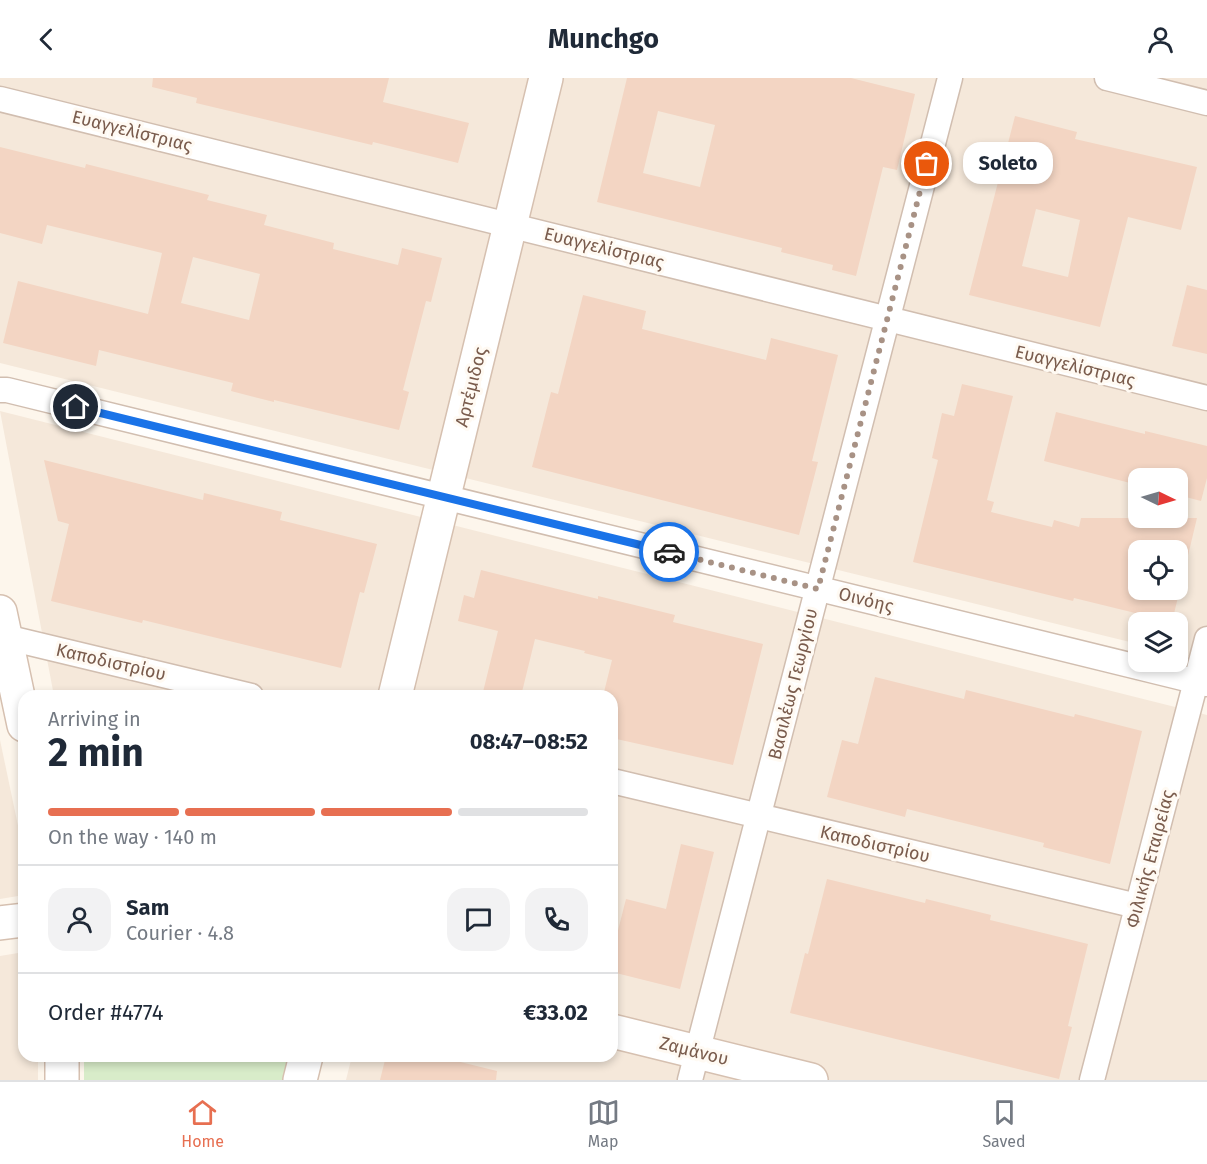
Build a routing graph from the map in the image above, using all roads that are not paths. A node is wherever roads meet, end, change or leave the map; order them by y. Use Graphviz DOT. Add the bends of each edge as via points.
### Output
graph roads {
  1 [pos="546,78"];
  2 [pos="950,78"];
  3 [pos="1107,78"];
  4 [pos="0,99"];
  5 [pos="1207,103"];
  6 [pos="510,225"];
  7 [pos="887,319"];
  8 [pos="0,390"];
  9 [pos="1207,398"];
  10 [pos="444,497"];
  11 [pos="818,589"];
  12 [pos="3,624"];
  13 [pos="1207,639"];
  14 [pos="1202,682"];
  15 [pos="230,690"];
  16 [pos="396,690"];
  17 [pos="18,696"];
  18 [pos="618,782"];
  19 [pos="759,816"];
  20 [pos="1137,906"];
  21 [pos="18,920"];
  22 [pos="0,922"];
  23 [pos="618,1034"];
  24 [pos="62,1062"];
  25 [pos="304,1062"];
  26 [pos="694,1066"];
  27 [pos="62,1080"];
  28 [pos="300,1080"];
  29 [pos="811,1080"];
  30 [pos="1092,1080"];
  1 -- 6 [label="street, Αρτέμιδος"];
  2 -- 7 [label="street, Βασιλέως Γεωργίου"];
  3 -- 5 [label="street"];
  4 -- 6 [label="street, Ευαγγελίστριας"];
  6 -- 7 [label="street, Ευαγγελίστριας"];
  6 -- 10 [label="street, Αρτέμιδος"];
  7 -- 9 [label="street, Ευαγγελίστριας"];
  7 -- 11 [label="street, Βασιλέως Γεωργίου"];
  8 -- 10 [label="street, Οινόης"];
  10 -- 11 [label="street, Οινόης"];
  10 -- 16 [label="street, Αρτέμιδος"];
  11 -- 14 [label="street, Οινόης"];
  11 -- 19 [label="street, Βασιλέως Γεωργίου"];
  12 -- 15 [label="street, Καποδιστρίου"];
  12 -- 17 [label="street"];
  13 -- 14 [label="street, Φιλικής Εταιρείας"];
  14 -- 20 [label="street, Φιλικής Εταιρείας"];
  18 -- 19 [label="street, Καποδιστρίου"];
  19 -- 20 [label="street, Καποδιστρίου"];
  19 -- 26 [label="street, Βασιλέως Γεωργίου"];
  20 -- 30 [label="street, Φιλικής Εταιρείας"];
  21 -- 22 [label="street"];
  23 -- 26 [label="street, Ζαμάνου"];
  24 -- 27 [label="street"];
  25 -- 28 [label="street"];
  26 -- 29 [label="street, Ζαμάνου"];
}
